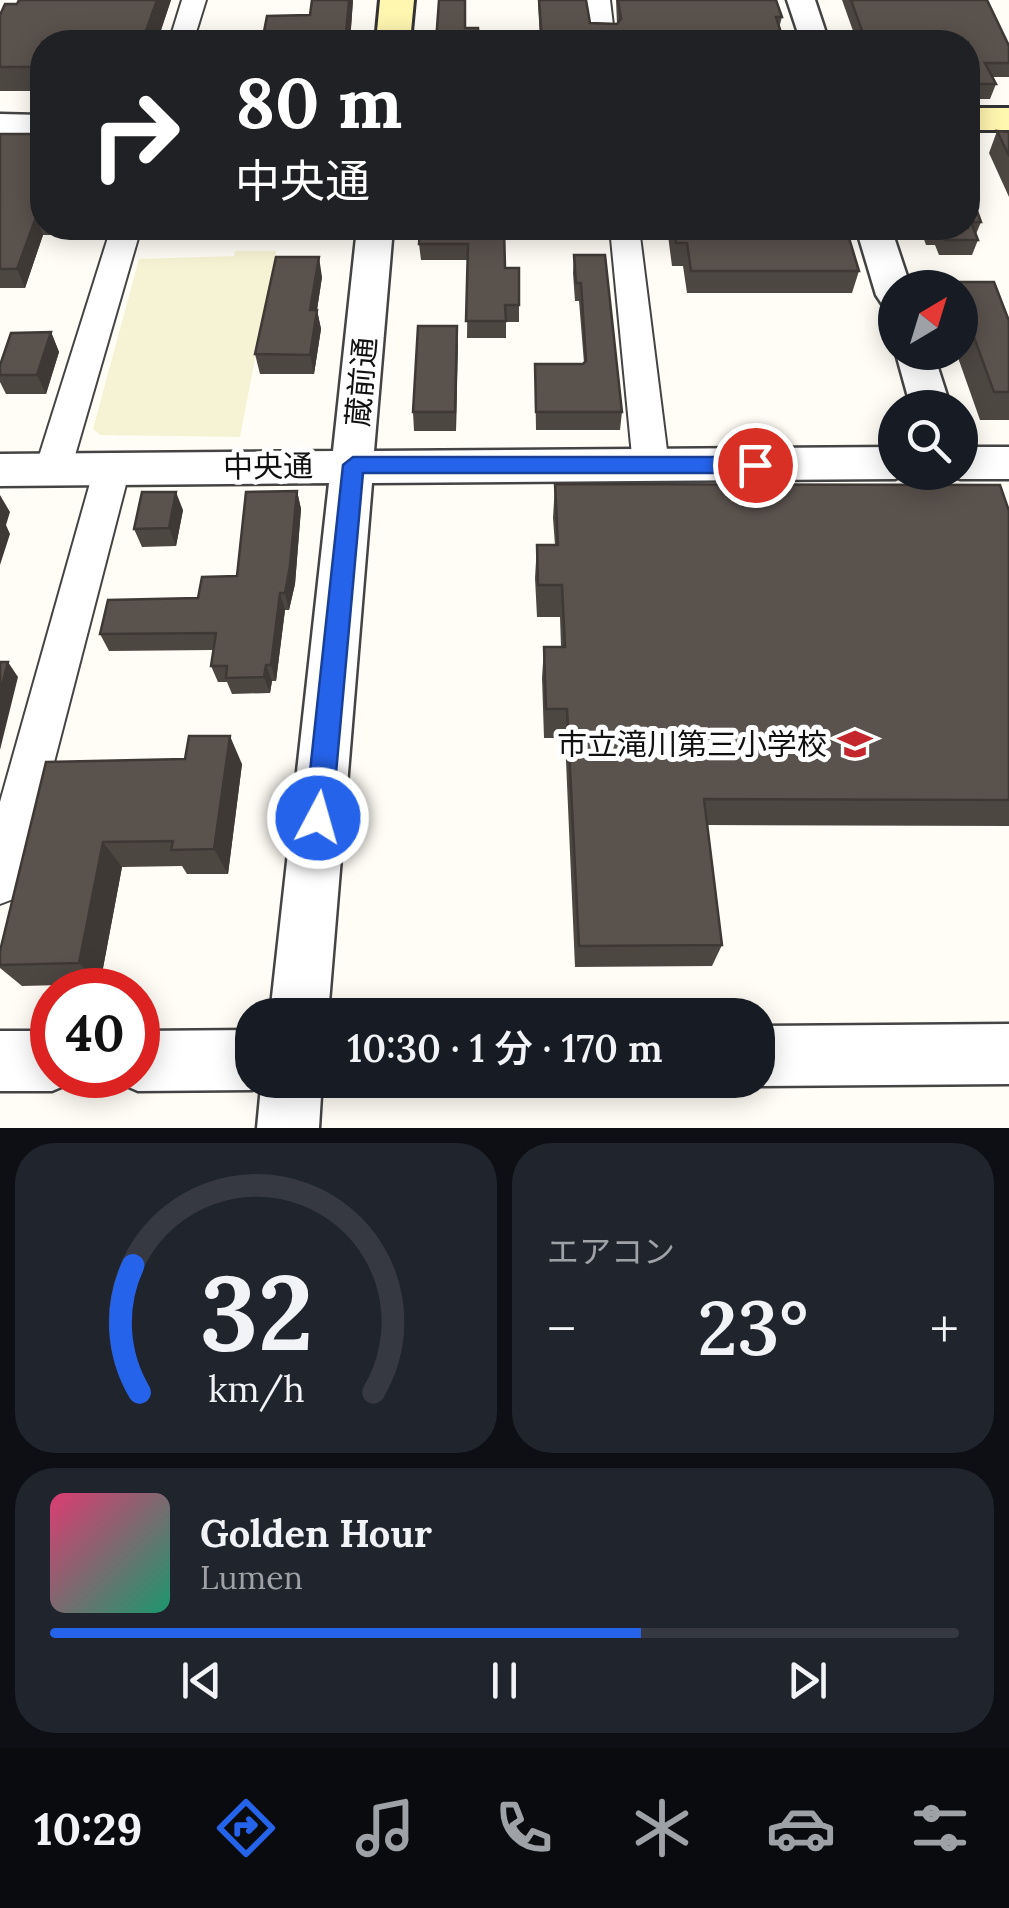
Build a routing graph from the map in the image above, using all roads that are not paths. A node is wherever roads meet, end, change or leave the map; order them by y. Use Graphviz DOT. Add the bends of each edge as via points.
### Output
graph roads {
  1 [pos="194,0"];
  2 [pos="396,0"];
  3 [pos="598,0"];
  4 [pos="801,0"];
  5 [pos="185,30"];
  6 [pos="394,30"];
  7 [pos="602,30"];
  8 [pos="810,30"];
  9 [pos="1009,119"];
  10 [pos="980,120"];
  11 [pos="0,124"];
  12 [pos="30,124"];
  13 [pos="122,240"];
  14 [pos="375,240"];
  15 [pos="625,240"];
  16 [pos="877,240"];
  17 [pos="887,270"];
  18 [pos="978,463"];
  19 [pos="1009,463"];
  20 [pos="878,464"];
  21 [pos="353,465"];
  22 [pos="650,466"];
  23 [pos="112,469"];
  24 [pos="0,470"];
  25 [pos="53,470"];
  26 [pos="0,882"];
  27 [pos="301,998"];
  28 [pos="1009,1054"];
  29 [pos="775,1056"];
  30 [pos="235,1060"];
  31 [pos="0,1061"];
  32 [pos="30,1061"];
  33 [pos="160,1061"];
  34 [pos="290,1098"];
  35 [pos="288,1128"];
  1 -- 5 [label="street"];
  2 -- 6 [label="main road"];
  3 -- 7 [label="street"];
  4 -- 8 [label="street"];
  9 -- 10 [label="main road"];
  11 -- 12 [label="street"];
  13 -- 25 [label="street"];
  14 -- 21 [label="street, 蔵前通"];
  15 -- 22 [label="street"];
  16 -- 17 [label="street"];
  18 -- 19 [label="street"];
  20 -- 22 [label="street, 中央通"];
  21 -- 22 [label="street, 中央通"];
  21 -- 23 [label="street, 中央通"];
  21 -- 27 [label="street, 蔵前通"];
  23 -- 25 [label="street, 中央通"];
  23 -- 26 [label="street"];
  24 -- 25 [label="street, 中央通"];
  28 -- 29 [label="street"];
  30 -- 33 [label="street"];
  31 -- 32 [label="street"];
  34 -- 35 [label="street"];
}
